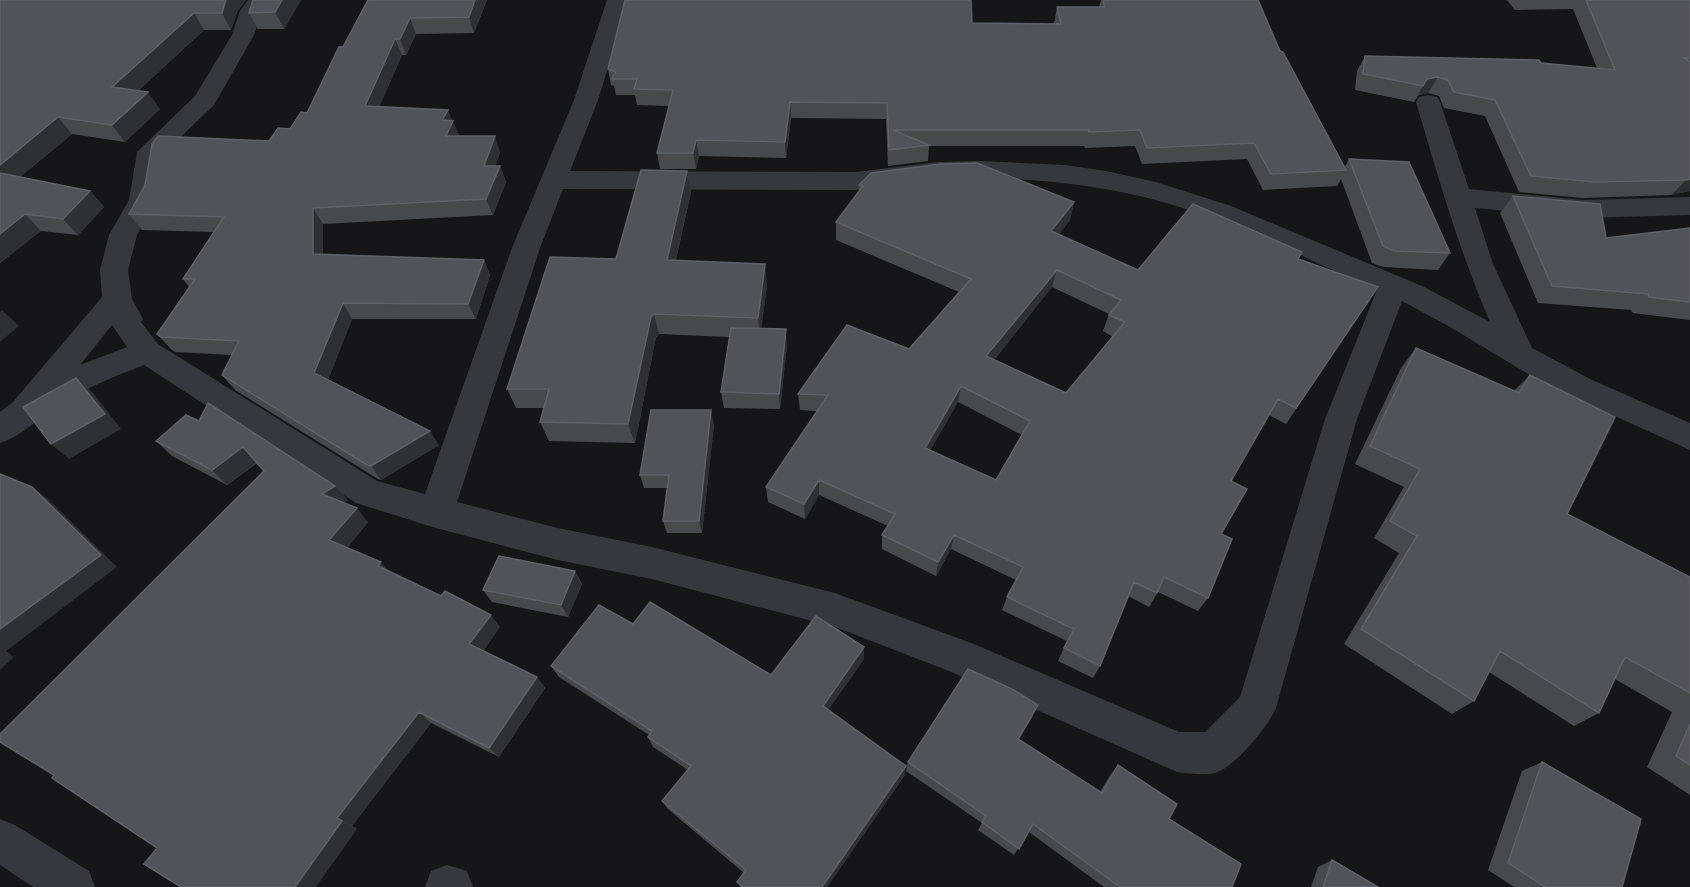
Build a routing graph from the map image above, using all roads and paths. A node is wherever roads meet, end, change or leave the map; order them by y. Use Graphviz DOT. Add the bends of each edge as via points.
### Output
graph roads {
  1 [pos="260,0"];
  2 [pos="618,0"];
  3 [pos="1428,102"];
  4 [pos="555,180"];
  5 [pos="1457,197"];
  6 [pos="1690,206"];
  7 [pos="1393,286"];
  8 [pos="117,299"];
  9 [pos="147,352"];
  10 [pos="1520,357"];
  11 [pos="26,408"];
  12 [pos="0,430"];
  13 [pos="1690,437"];
  14 [pos="436,513"];
  15 [pos="0,840"];
  16 [pos="73,887"];
  1 -- 8 [label="street" via="205,100 150,152 142,201 123,235 114,270"];
  2 -- 4 [label="street"];
  3 -- 5 [label="street"];
  4 -- 7 [label="street" via="856,181 941,170 1062,173 1185,199 1244,220"];
  4 -- 14 [label="street" via="526,248"];
  5 -- 6 [label="street" via="1583,209"];
  5 -- 10 [label="street" via="1479,264"];
  7 -- 10 [label="street" via="1442,308"];
  7 -- 14 [label="street" via="1341,419 1256,708 1213,753 1177,752 971,661 835,610"];
  8 -- 9 [label="street" via="127,325"];
  8 -- 11 [label="street"];
  9 -- 11 [label="street" via="68,382"];
  9 -- 14 [label="street" via="368,493"];
  10 -- 13 [label="street"];
  11 -- 12 [label="street"];
  15 -- 16 [label="street"];
}
